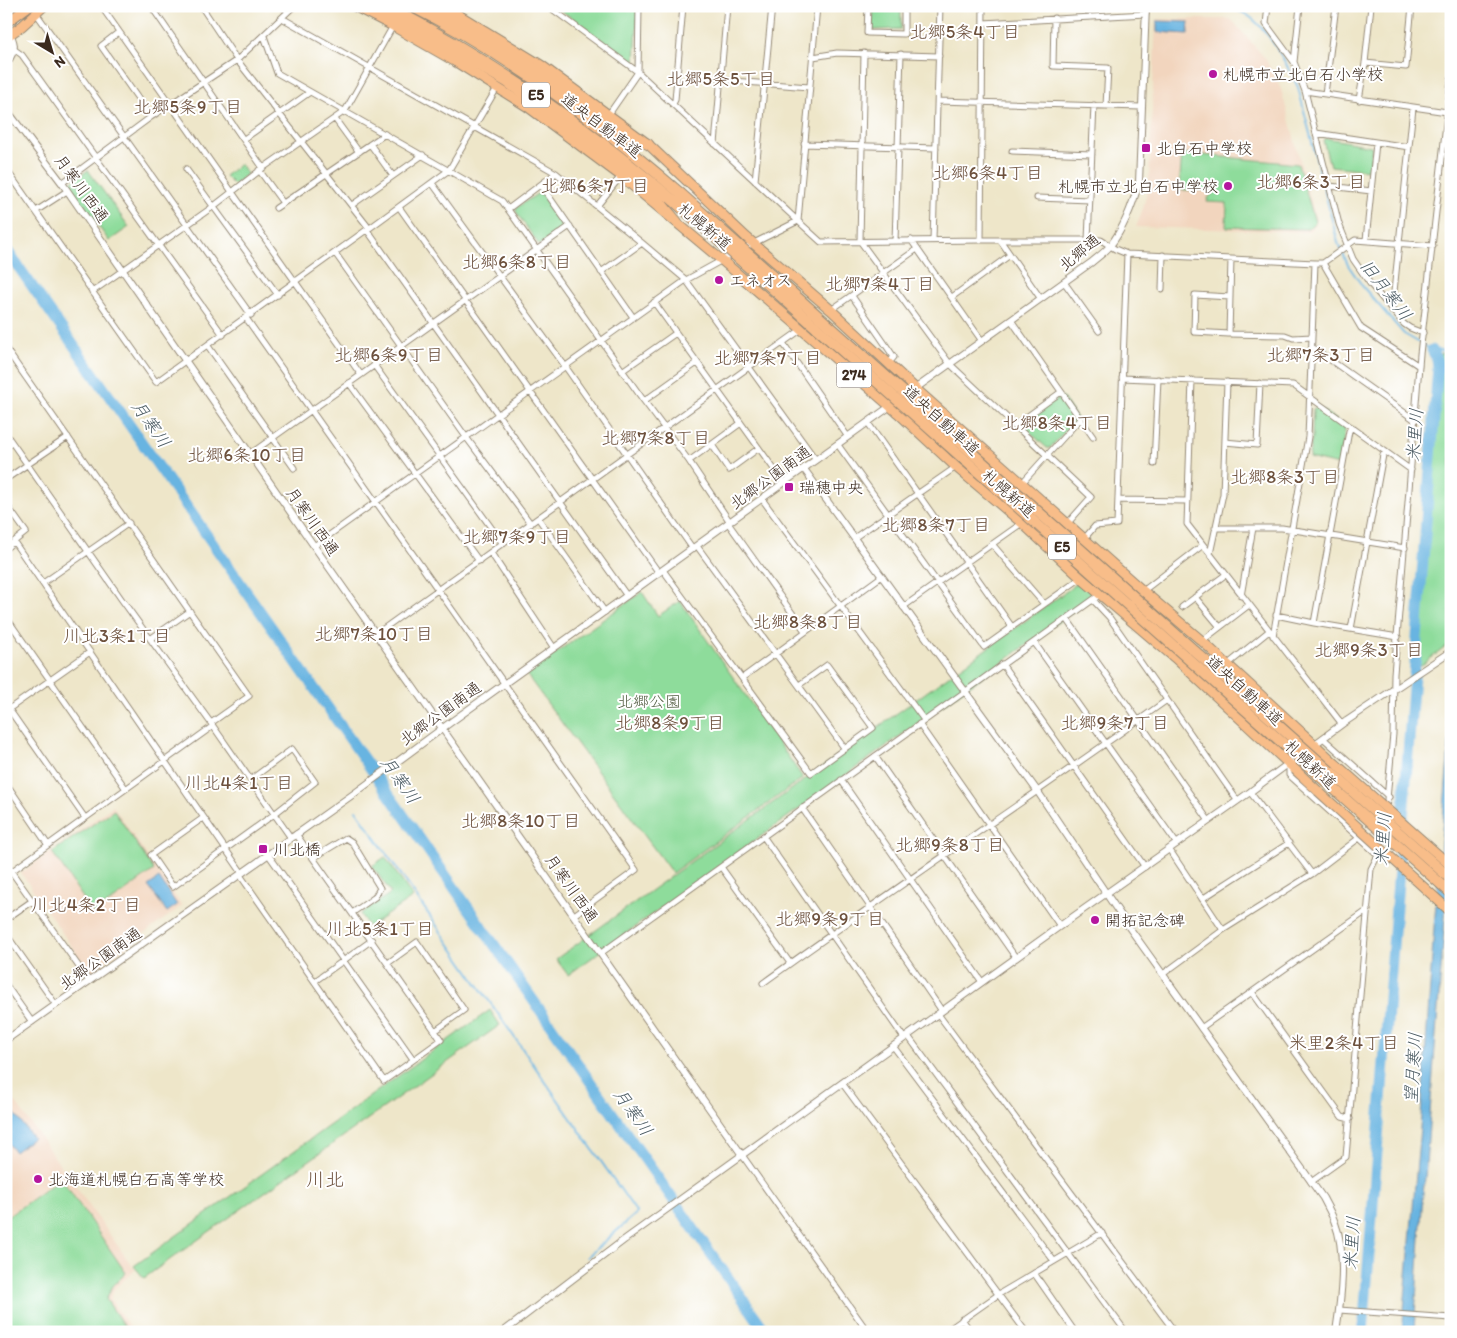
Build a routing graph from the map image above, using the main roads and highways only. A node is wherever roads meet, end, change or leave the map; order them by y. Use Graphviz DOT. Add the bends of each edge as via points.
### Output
graph roads {
  1 [pos="29,6"];
  2 [pos="44,6"];
  3 [pos="354,6"];
  4 [pos="367,6"];
  5 [pos="387,6"];
  6 [pos="411,6"];
  7 [pos="428,6"];
  8 [pos="444,6"];
  9 [pos="7,30"];
  10 [pos="648,144"];
  11 [pos="677,222"];
  12 [pos="1451,866"];
  13 [pos="1451,878"];
  14 [pos="1451,893"];
  15 [pos="1451,912"];
  1 -- 9 [label="main road"];
  2 -- 9 [label="main road"];
  3 -- 11 [label="main road, 札幌新道 / 274" via="456,62 541,116"];
  4 -- 11 [label="highway" via="507,82 650,190"];
  5 -- 14 [label="highway, 道央自動車道 / E5, bridge" via="514,79 635,168"];
  6 -- 13 [label="highway, 道央自動車道 / E5, bridge" via="522,72 643,160"];
  7 -- 10 [label="highway" via="534,68 632,138"];
  8 -- 10 [label="main road, 札幌新道 / 274" via="460,11 541,64"];
  10 -- 12 [label="main road, 札幌新道 / 274, bridge" via="754,244"];
  11 -- 15 [label="main road, 札幌新道 / 274, bridge" via="1175,658"];
}
